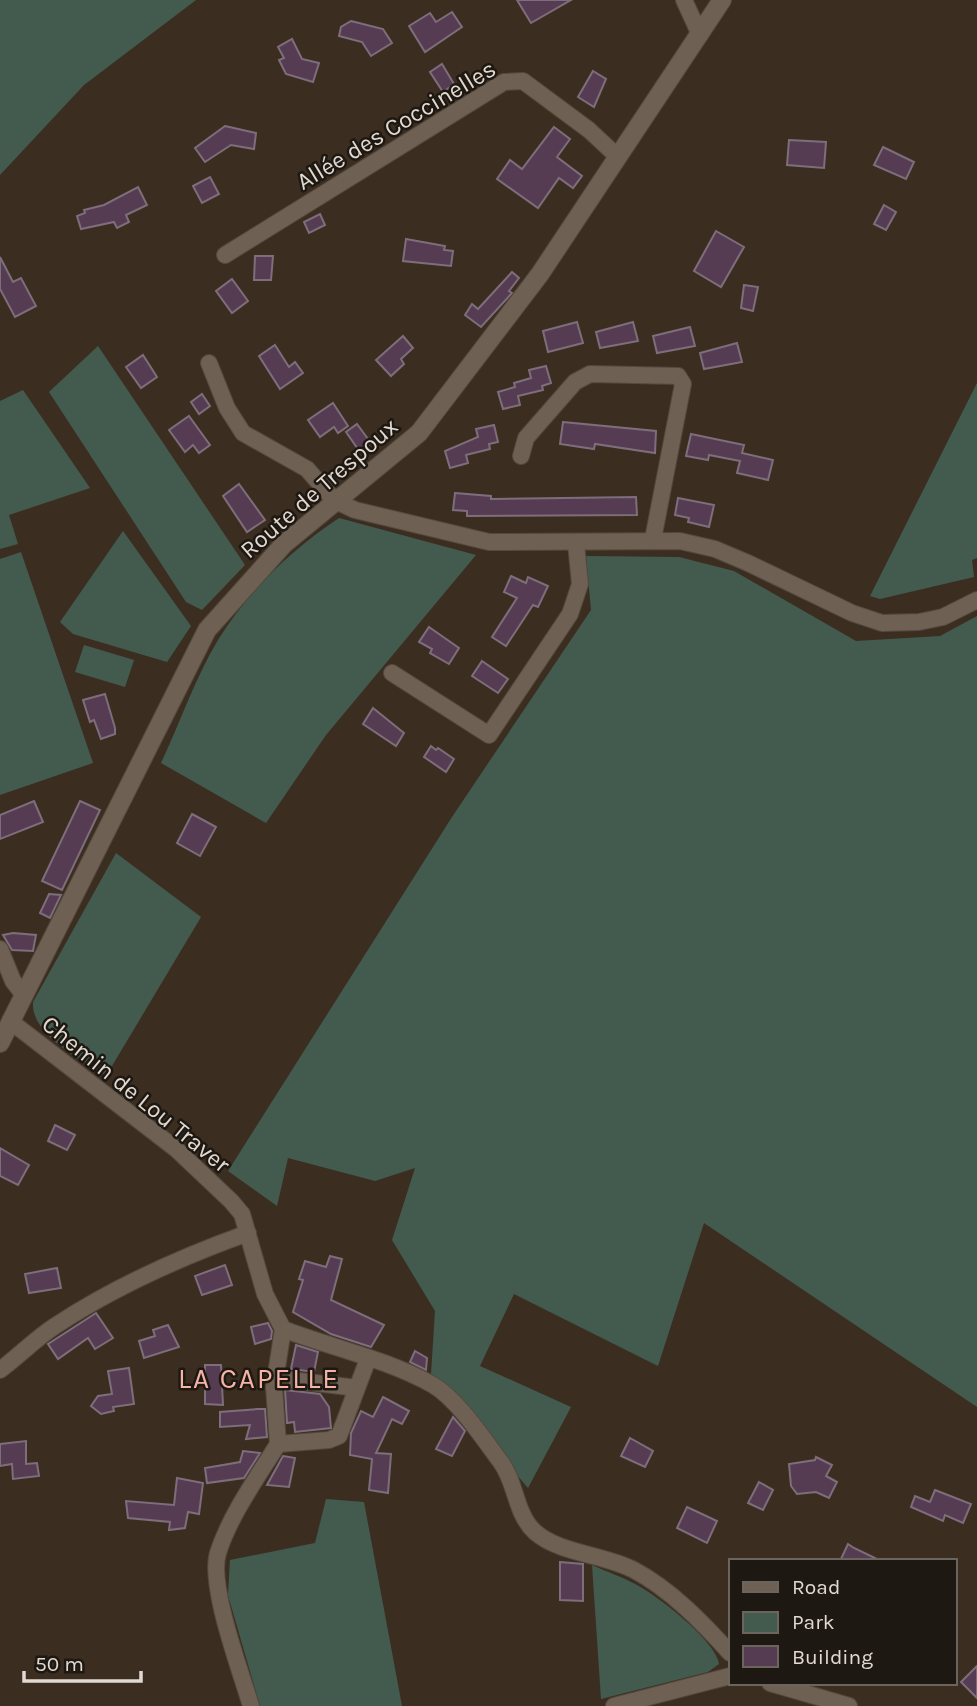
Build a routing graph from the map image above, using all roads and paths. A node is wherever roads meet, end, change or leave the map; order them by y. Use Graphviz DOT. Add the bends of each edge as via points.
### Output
graph roads {
  1 [pos="684,0"];
  2 [pos="722,0"];
  3 [pos="700,35"];
  4 [pos="618,157"];
  5 [pos="225,255"];
  6 [pos="209,363"];
  7 [pos="522,456"];
  8 [pos="334,500"];
  9 [pos="653,539"];
  10 [pos="576,544"];
  11 [pos="977,600"];
  12 [pos="391,673"];
  13 [pos="0,949"];
  14 [pos="23,994"];
  15 [pos="10,1021"];
  16 [pos="0,1043"];
  17 [pos="248,1233"];
  18 [pos="283,1329"];
  19 [pos="368,1359"];
  20 [pos="0,1370"];
  21 [pos="275,1378"];
  22 [pos="357,1388"];
  23 [pos="278,1444"];
  24 [pos="729,1652"];
  25 [pos="729,1676"];
  26 [pos="777,1685"];
  27 [pos="251,1706"];
  28 [pos="614,1706"];
  29 [pos="849,1706"];
  1 -- 3 [label="street"];
  2 -- 3 [label="street, Route de Trespoux"];
  3 -- 4 [label="street, Route de Trespoux"];
  4 -- 5 [label="street, Allée des Coccinelles" via="523,81 504,82"];
  4 -- 8 [label="street, Route de Trespoux" via="540,274 419,433"];
  6 -- 8 [label="street" via="243,433 307,469"];
  7 -- 9 [label="street" via="526,438 576,382 590,374 678,376 683,384"];
  8 -- 10 [label="street" via="355,510 489,542"];
  8 -- 14 [label="street, Route de Trespoux" via="284,544 207,630"];
  9 -- 10 [label="street"];
  9 -- 11 [label="street" via="715,549 882,623 943,617"];
  10 -- 12 [label="street" via="580,584 570,614 489,735"];
  13 -- 14 [label="street"];
  14 -- 15 [label="street, Route de Trespoux"];
  15 -- 16 [label="street, Route de Trespoux"];
  15 -- 17 [label="street, Chemin de Lou Traver" via="176,1149 242,1214"];
  17 -- 18 [label="street, Chemin de Lou Traver" via="265,1294"];
  17 -- 20 [label="street" via="103,1296 52,1328"];
  18 -- 19 [label="street"];
  18 -- 21 [label="street"];
  19 -- 22 [label="street"];
  19 -- 24 [label="street" via="435,1386 508,1471 523,1516 533,1530 546,1540 634,1570 690,1612"];
  21 -- 22 [label="street"];
  21 -- 23 [label="street"];
  22 -- 23 [label="street" via="339,1436"];
  23 -- 27 [label="street" via="217,1555 218,1590"];
  25 -- 28 [label="street"];
  26 -- 29 [label="street"];
}
